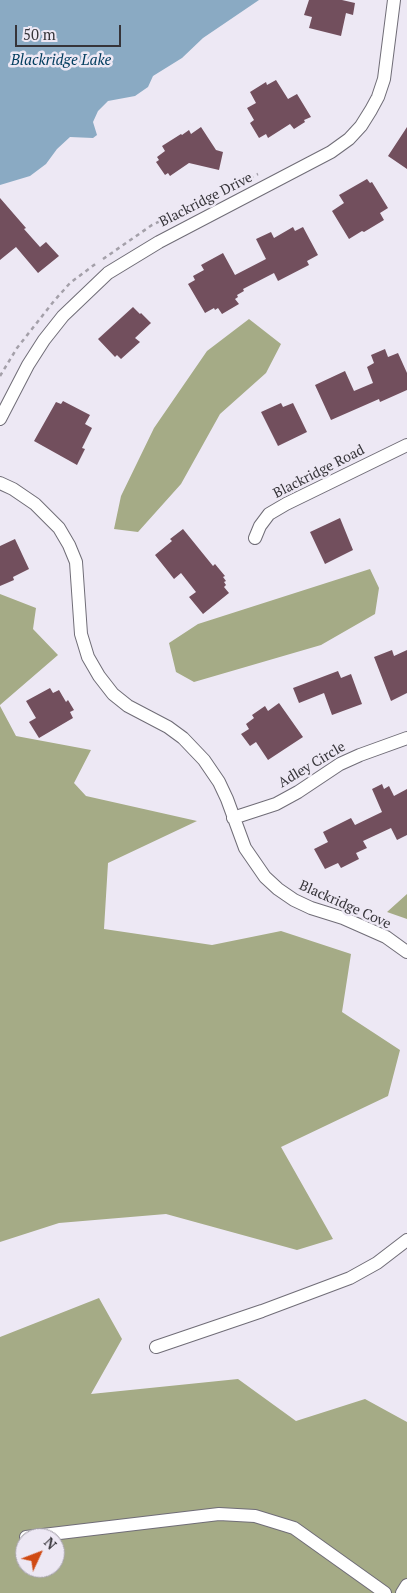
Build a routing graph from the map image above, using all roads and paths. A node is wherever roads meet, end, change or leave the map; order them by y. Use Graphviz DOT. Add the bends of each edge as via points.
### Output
graph roads {
  1 [pos="394,0"];
  2 [pos="266,173"];
  3 [pos="0,376"];
  4 [pos="0,419"];
  5 [pos="407,445"];
  6 [pos="0,483"];
  7 [pos="255,538"];
  8 [pos="407,738"];
  9 [pos="234,818"];
  10 [pos="407,952"];
  11 [pos="407,1240"];
  12 [pos="156,1347"];
  13 [pos="65,1532"];
  14 [pos="407,1585"];
  15 [pos="385,1593"];
  16 [pos="402,1593"];
  1 -- 4 [label="street, Blackridge Drive" via="384,79 361,126 331,152 159,242 108,273 63,316 44,340"];
  2 -- 3 [label="path" via="257,174 152,225 87,270 32,326"];
  5 -- 7 [label="street, Blackridge Road" via="269,514"];
  6 -- 9 [label="street, Blackridge Cove" via="35,504 59,528 69,545 76,562 81,634 88,657 99,676 113,694 128,706 168,727 204,760 227,799"];
  8 -- 9 [label="street, Adley Circle" via="340,764 276,804"];
  9 -- 10 [label="street, Blackridge Cove" via="245,848 278,889 311,908 386,937"];
  11 -- 12 [label="street" via="350,1278"];
  13 -- 15 [label="street" via="219,1514 255,1516 294,1528"];
  14 -- 16 [label="street"];
}
